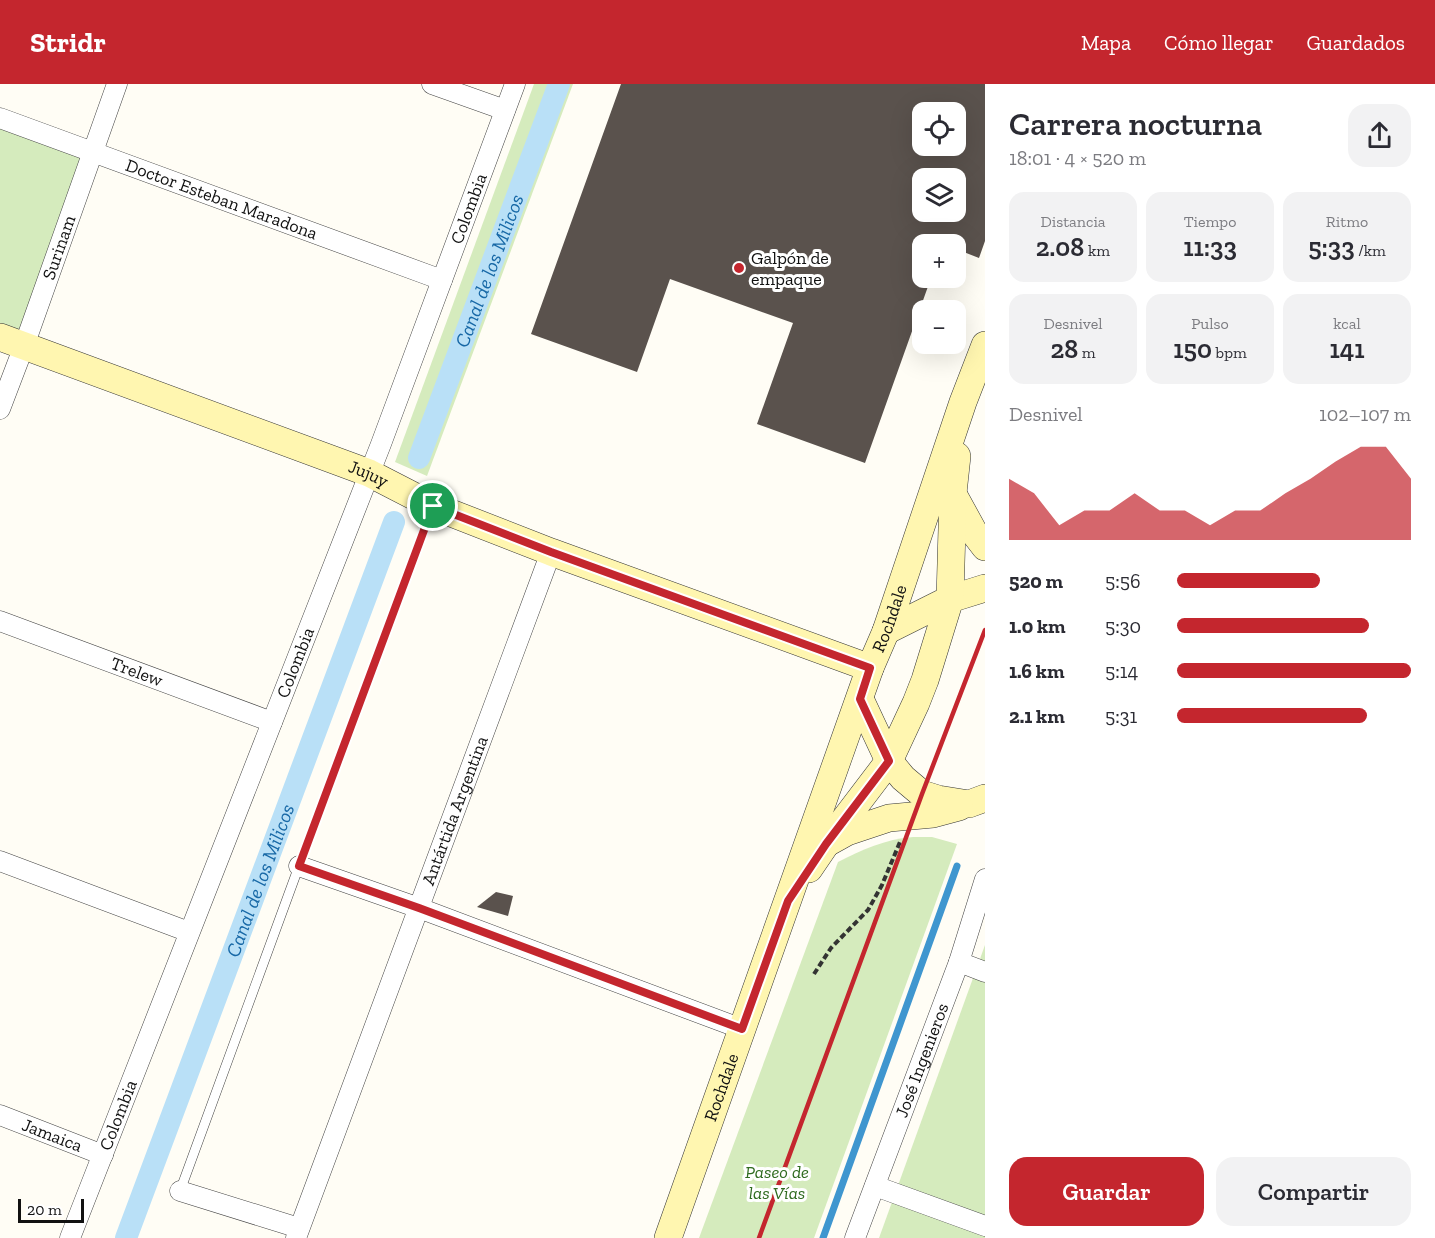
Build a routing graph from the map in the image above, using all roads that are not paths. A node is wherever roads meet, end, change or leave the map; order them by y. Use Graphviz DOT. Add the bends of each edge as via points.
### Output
graph roads {
  1 [pos="117,84"];
  2 [pos="432,84"];
  3 [pos="515,84"];
  4 [pos="505,110"];
  5 [pos="0,118"];
  6 [pos="93,152"];
  7 [pos="442,280"];
  8 [pos="12,341"];
  9 [pos="985,345"];
  10 [pos="963,402"];
  11 [pos="0,409"];
  12 [pos="369,473"];
  13 [pos="952,493"];
  14 [pos="433,506"];
  15 [pos="985,547"];
  16 [pos="551,552"];
  17 [pos="985,588"];
  18 [pos="950,599"];
  19 [pos="0,621"];
  20 [pos="886,631"];
  21 [pos="870,668"];
  22 [pos="860,699"];
  23 [pos="272,722"];
  24 [pos="889,761"];
  25 [pos="977,801"];
  26 [pos="826,844"];
  27 [pos="0,861"];
  28 [pos="299,866"];
  29 [pos="985,879"];
  30 [pos="788,901"];
  31 [pos="419,908"];
  32 [pos="189,932"];
  33 [pos="959,962"];
  34 [pos="985,972"];
  35 [pos="742,1029"];
  36 [pos="0,1115"];
  37 [pos="103,1155"];
  38 [pos="875,1186"];
  39 [pos="180,1191"];
  40 [pos="985,1226"];
  41 [pos="297,1233"];
  42 [pos="70,1238"];
  43 [pos="668,1238"];
  44 [pos="855,1238"];
  1 -- 6 [label="street, Surinam"];
  2 -- 4 [label="street"];
  3 -- 4 [label="street, Colombia"];
  4 -- 7 [label="street, Colombia"];
  5 -- 6 [label="street, Doctor Esteban Maradona"];
  6 -- 7 [label="street, Doctor Esteban Maradona"];
  6 -- 8 [label="street, Surinam"];
  7 -- 12 [label="street, Colombia"];
  8 -- 11 [label="street, Surinam"];
  8 -- 12 [label="main road, Jujuy"];
  9 -- 10 [label="main road, Rochdale"];
  10 -- 13 [label="main road, Rochdale"];
  10 -- 20 [label="main road, Rochdale"];
  12 -- 14 [label="main road, Jujuy"];
  12 -- 23 [label="street, Colombia"];
  13 -- 15 [label="main road"];
  13 -- 18 [label="main road, Rochdale"];
  14 -- 16 [label="main road, Jujuy"];
  14 -- 28 [label="lane"];
  16 -- 21 [label="main road, Jujuy"];
  16 -- 31 [label="street, Antártida Argentina"];
  17 -- 18 [label="main road"];
  18 -- 20 [label="main road"];
  18 -- 24 [label="main road, Rochdale" via="925,680"];
  19 -- 23 [label="street, Trelew"];
  20 -- 21 [label="main road, Rochdale"];
  21 -- 22 [label="main road, Rochdale"];
  22 -- 24 [label="main road"];
  22 -- 30 [label="main road, Rochdale"];
  23 -- 32 [label="street, Colombia"];
  24 -- 25 [label="main road" via="922,794"];
  24 -- 26 [label="main road, Rochdale"];
  25 -- 26 [label="main road, Rochdale" via="933,814 889,818 847,832"];
  26 -- 30 [label="main road, Rochdale"];
  27 -- 32 [label="street"];
  28 -- 31 [label="street"];
  28 -- 39 [label="lane"];
  29 -- 33 [label="street, José Ingenieros"];
  30 -- 35 [label="main road, Rochdale"];
  31 -- 35 [label="street"];
  31 -- 41 [label="street, Antártida Argentina"];
  32 -- 37 [label="street, Colombia"];
  33 -- 34 [label="street"];
  33 -- 38 [label="street, José Ingenieros"];
  35 -- 43 [label="main road, Rochdale"];
  36 -- 37 [label="street, Jamaica"];
  37 -- 42 [label="street, Colombia"];
  38 -- 40 [label="street"];
  38 -- 44 [label="street, José Ingenieros"];
  39 -- 41 [label="street"];
}
